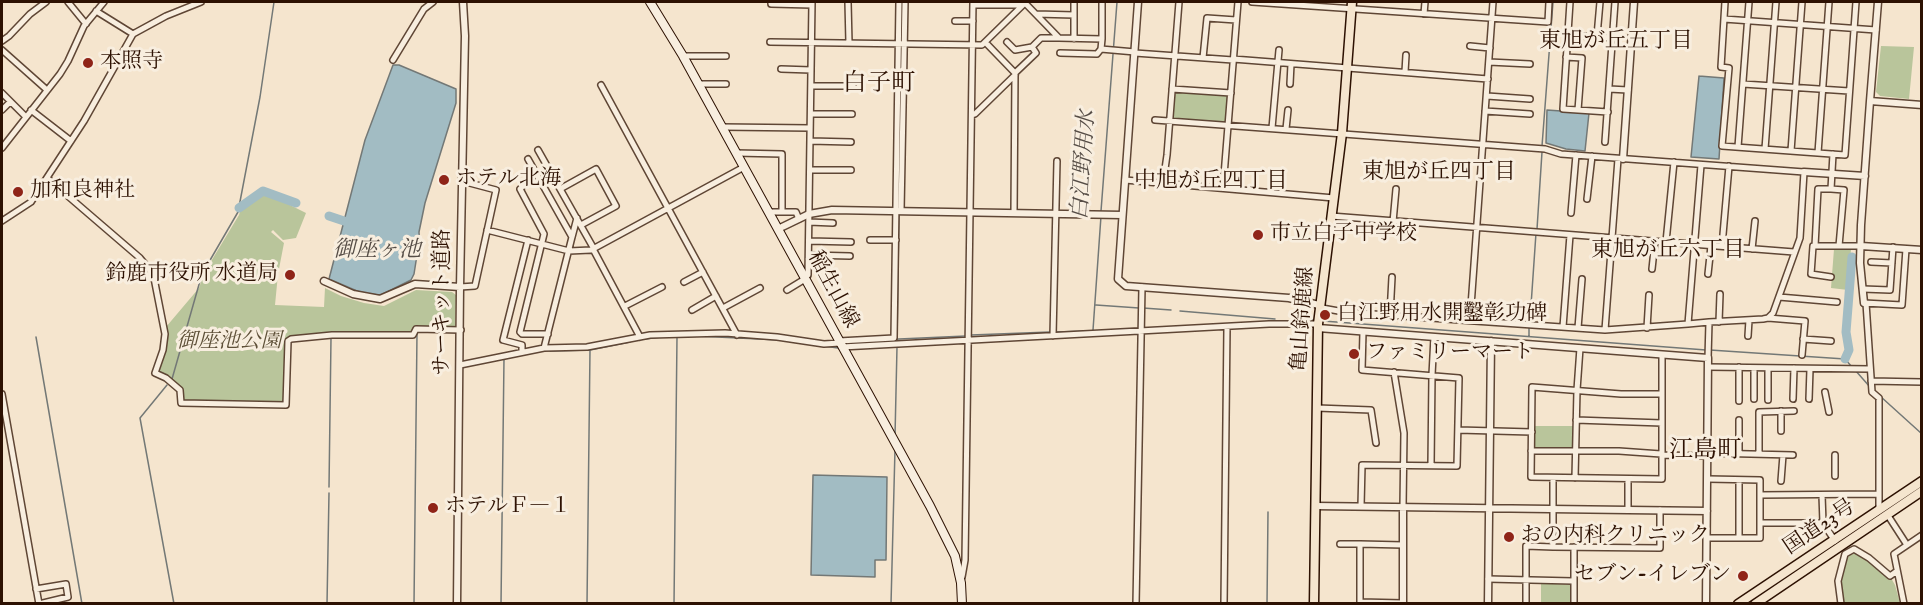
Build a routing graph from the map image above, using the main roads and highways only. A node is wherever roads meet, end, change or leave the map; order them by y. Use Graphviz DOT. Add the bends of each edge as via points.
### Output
graph roads {
  1 [pos="650,2"];
  2 [pos="1352,5"];
  3 [pos="1922,482"];
  4 [pos="1922,491"];
  5 [pos="1883,512"];
  6 [pos="962,603"];
  7 [pos="1314,603"];
  8 [pos="1738,603"];
  9 [pos="1755,603"];
  1 -- 6 [label="main road, 稲生山線" via="807,277 945,536 955,556"];
  2 -- 7 [label="main road, 亀山鈴鹿線" via="1342,133 1318,326"];
  3 -- 5 [label="main road, 国道23号"];
  4 -- 5 [label="main road, 国道23号"];
  5 -- 8 [label="main road, 国道23号"];
  5 -- 9 [label="main road, 国道23号"];
}
